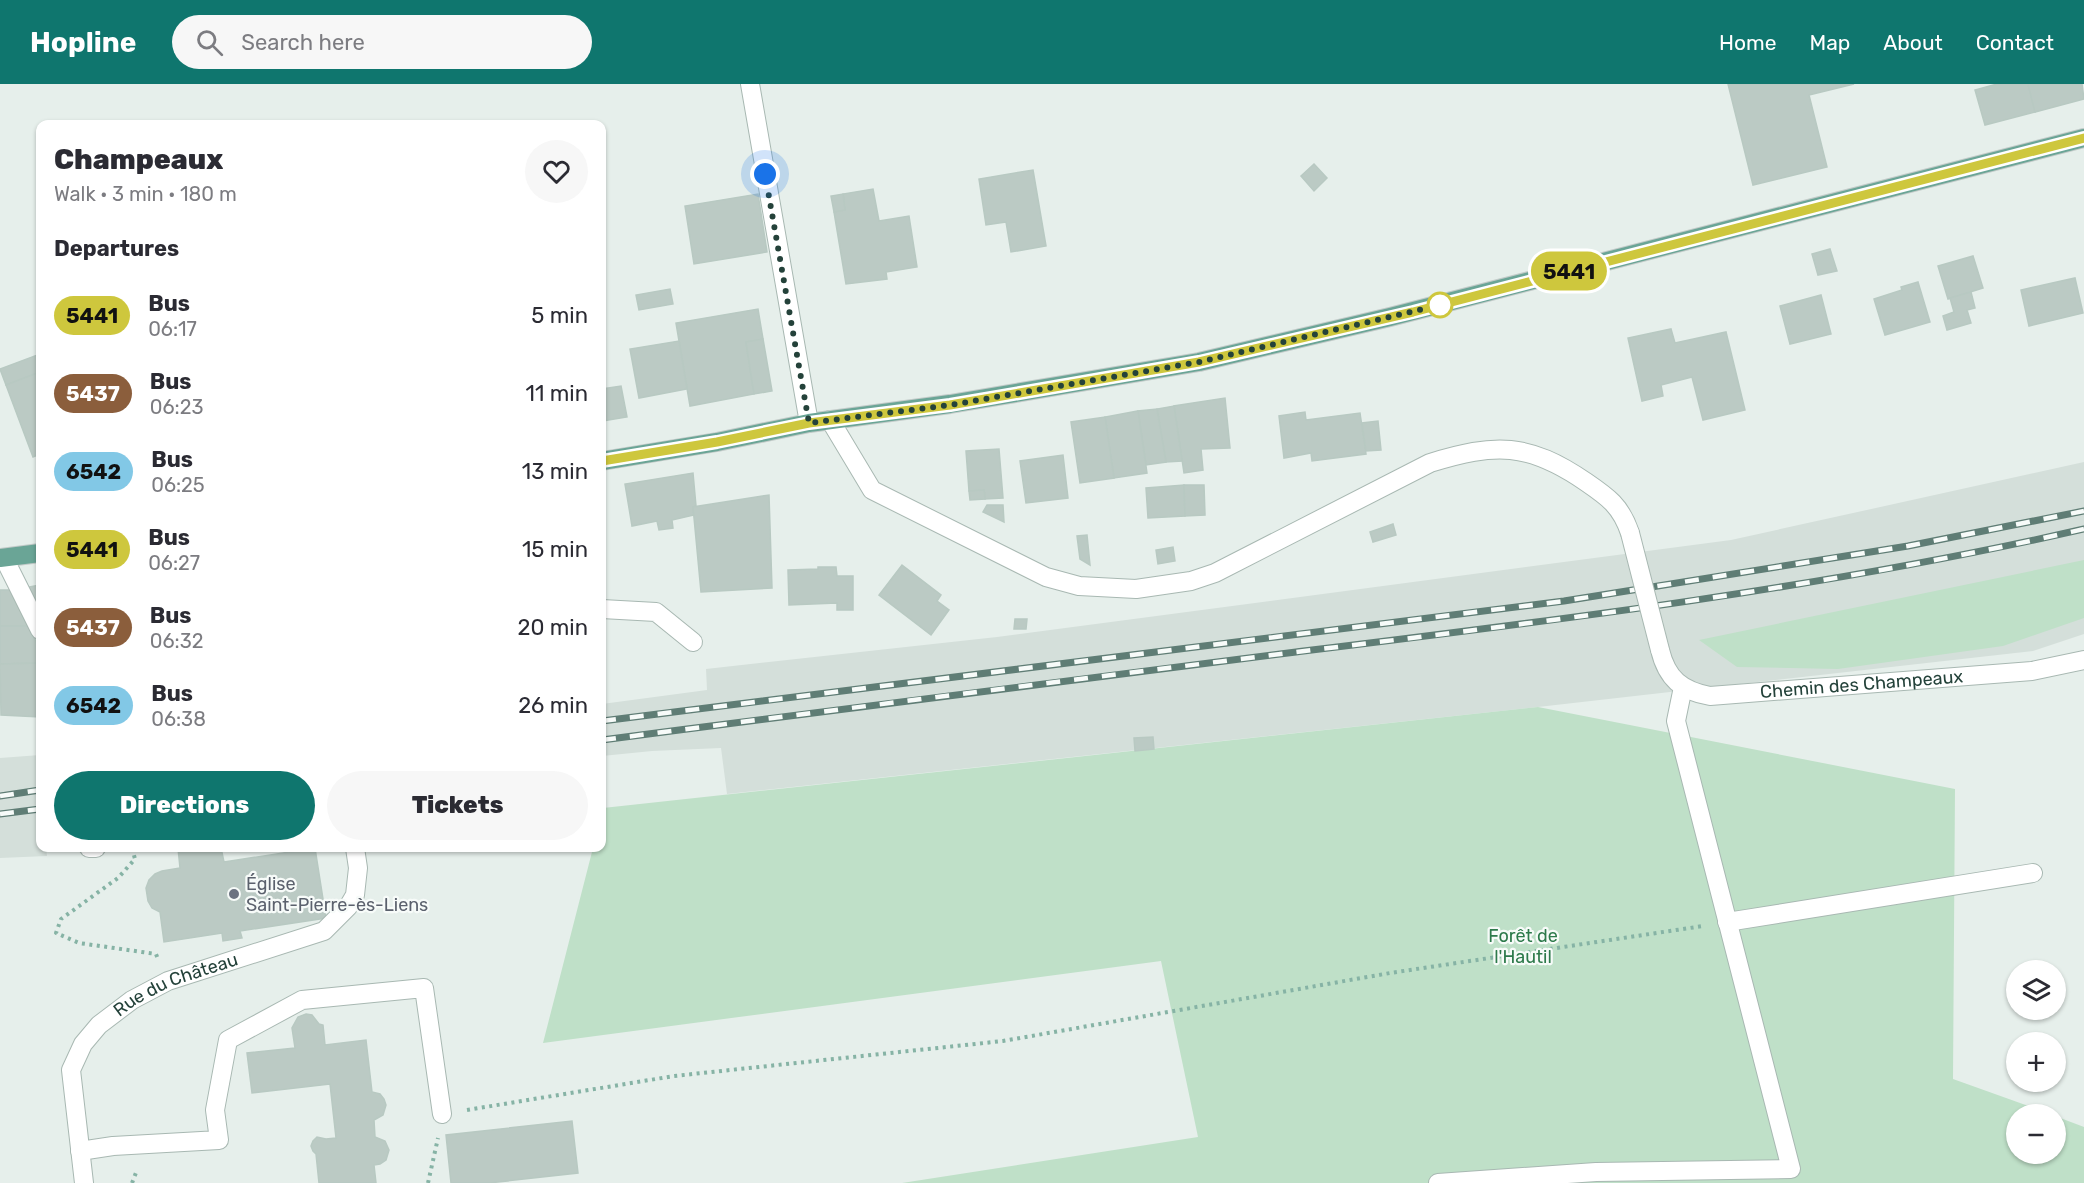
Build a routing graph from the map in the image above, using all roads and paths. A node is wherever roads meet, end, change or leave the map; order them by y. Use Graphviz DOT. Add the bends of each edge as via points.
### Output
graph roads {
  1 [pos="750,84"];
  2 [pos="2084,138"];
  3 [pos="830,420"];
  4 [pos="809,423"];
  5 [pos="606,460"];
  6 [pos="36,554"];
  7 [pos="2,558"];
  8 [pos="606,609"];
  9 [pos="36,622"];
  10 [pos="693,642"];
  11 [pos="2084,660"];
  12 [pos="1683,687"];
  13 [pos="133,852"];
  14 [pos="356,852"];
  15 [pos="2033,873"];
  16 [pos="1727,922"];
  17 [pos="168,981"];
  18 [pos="442,1114"];
  19 [pos="80,1150"];
  20 [pos="84,1183"];
  21 [pos="429,1183"];
  22 [pos="1438,1183"];
  1 -- 4 [label="street"];
  2 -- 3 [label="main road" via="1209,360 950,405"];
  3 -- 4 [label="main road"];
  3 -- 12 [label="street, bridge" via="872,490 1046,577 1079,586 1136,589 1207,575 1430,464 1485,449 1531,453 1569,471 1606,496 1624,515 1660,651 1666,668"];
  4 -- 5 [label="main road"];
  6 -- 7 [label="main road"];
  7 -- 9 [label="street"];
  8 -- 10 [label="street" via="656,612"];
  11 -- 12 [label="street, Chemin des Champeaux" via="2032,671 1710,696"];
  12 -- 16 [label="street" via="1676,721"];
  13 -- 17 [label="path" via="135,859 118,878 61,919 56,933 79,943 156,954"];
  14 -- 17 [label="street, Rue du Château" via="355,895 324,931"];
  15 -- 16 [label="street"];
  16 -- 18 [label="path" via="1390,973 1003,1041 674,1076"];
  16 -- 22 [label="street" via="1791,1169 1596,1172"];
  17 -- 19 [label="street, Rue du Château" via="132,1000 99,1025 83,1044 71,1070"];
  18 -- 19 [label="street" via="424,988 369,993 302,1000 228,1040 215,1110 219,1140"];
  18 -- 21 [label="path"];
  19 -- 20 [label="street, Rue du Château"];
}
